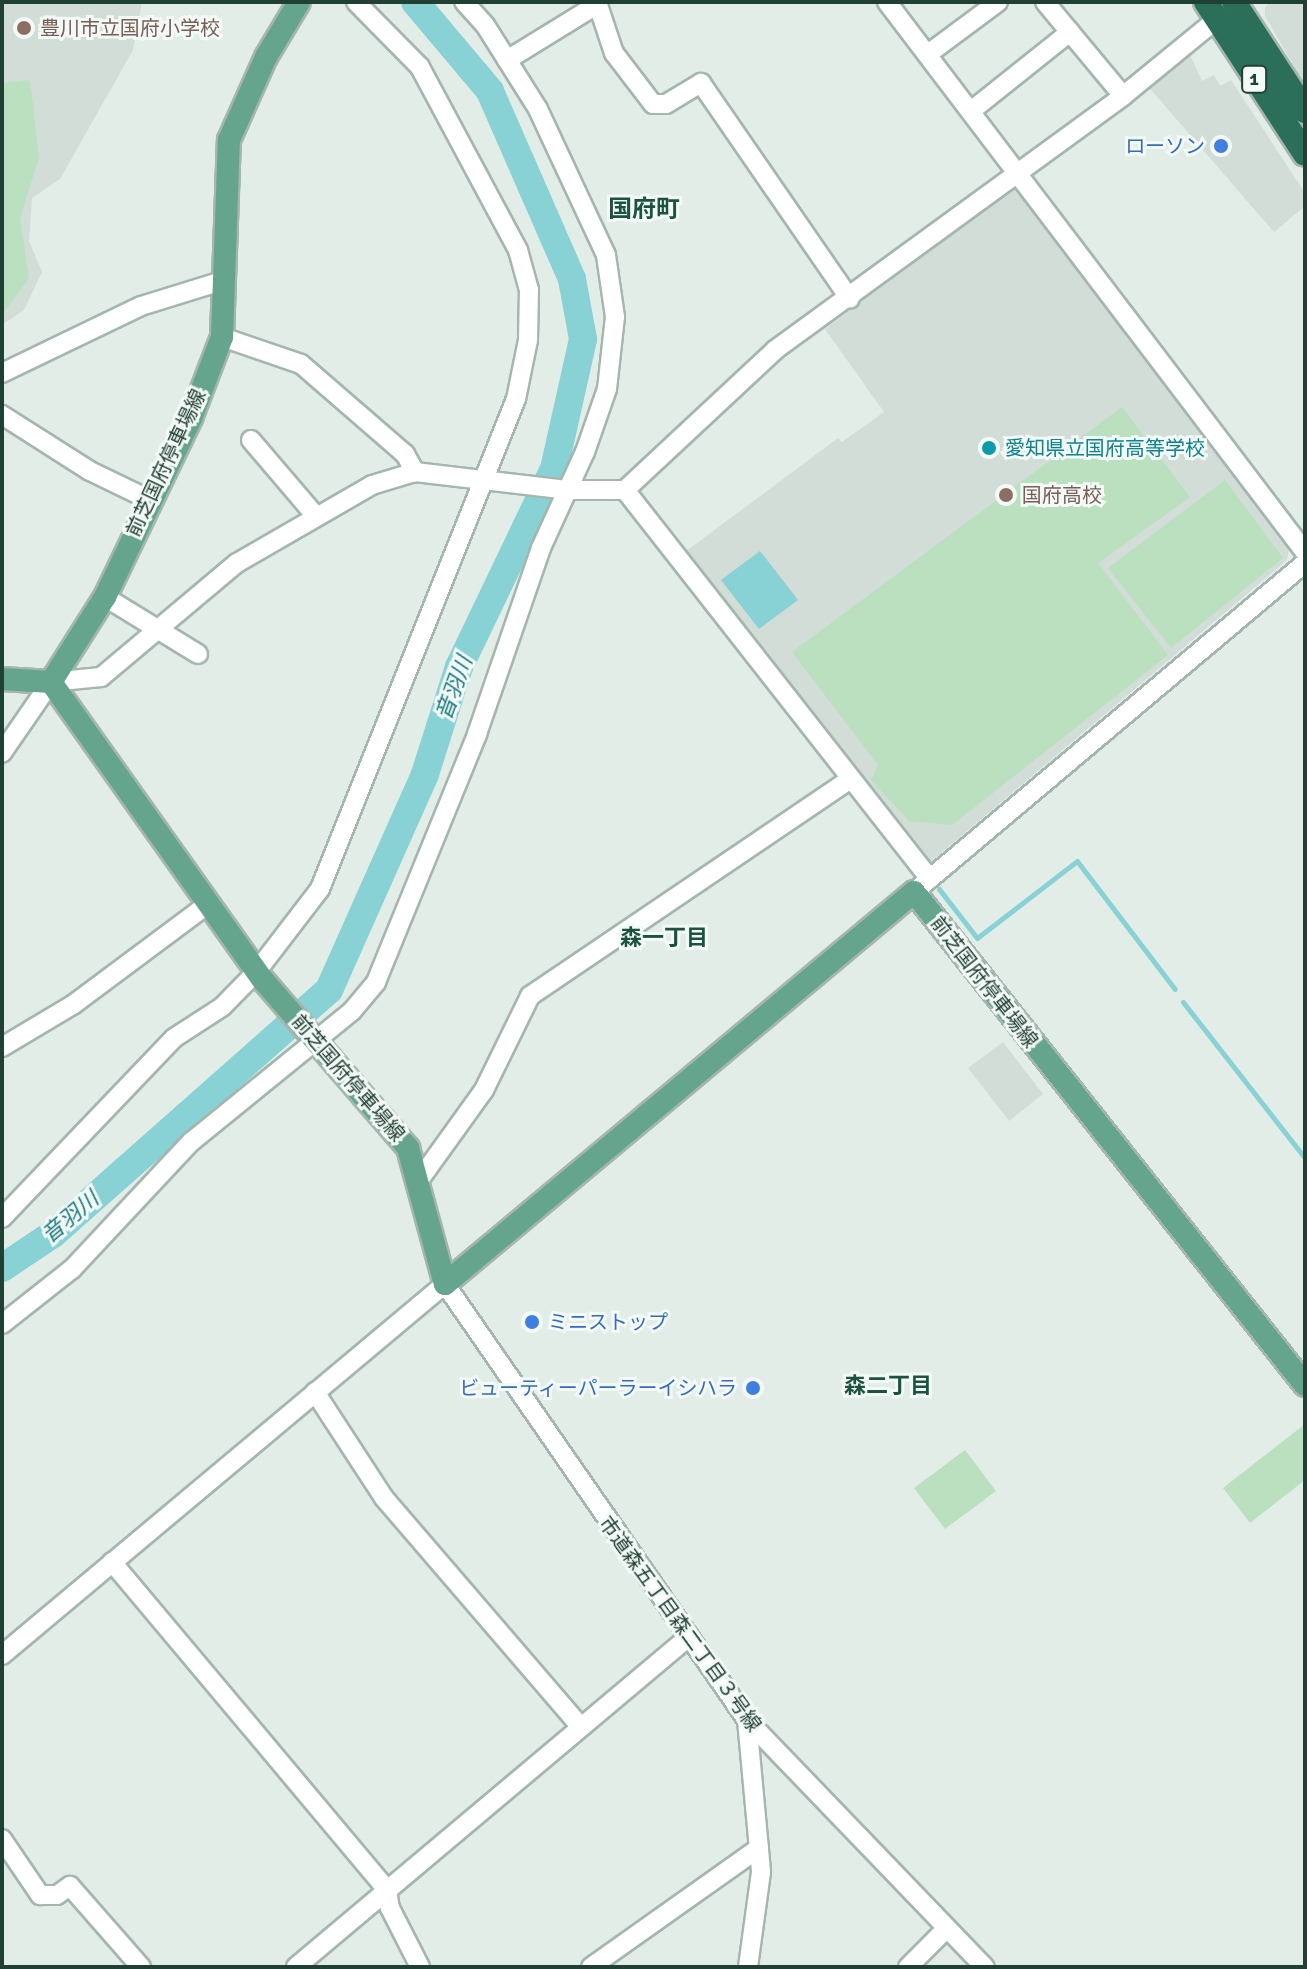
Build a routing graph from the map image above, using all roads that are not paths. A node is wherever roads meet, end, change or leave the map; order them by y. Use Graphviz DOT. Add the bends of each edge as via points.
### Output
graph roads {
  1 [pos="299,2"];
  2 [pos="356,2"];
  3 [pos="464,2"];
  4 [pos="887,2"];
  5 [pos="998,2"];
  6 [pos="1045,2"];
  7 [pos="597,3"];
  8 [pos="1226,6"];
  9 [pos="1070,32"];
  10 [pos="928,54"];
  11 [pos="507,60"];
  12 [pos="1123,96"];
  13 [pos="971,111"];
  14 [pos="1305,111"];
  15 [pos="1305,154"];
  16 [pos="1020,172"];
  17 [pos="225,280"];
  18 [pos="850,299"];
  19 [pos="222,337"];
  20 [pos="2,373"];
  21 [pos="2,415"];
  22 [pos="251,440"];
  23 [pos="415,472"];
  24 [pos="488,481"];
  25 [pos="565,490"];
  26 [pos="625,490"];
  27 [pos="148,499"];
  28 [pos="315,515"];
  29 [pos="1305,552"];
  30 [pos="1305,563"];
  31 [pos="105,597"];
  32 [pos="160,630"];
  33 [pos="198,654"];
  34 [pos="2,679"];
  35 [pos="51,682"];
  36 [pos="2,753"];
  37 [pos="851,779"];
  38 [pos="922,885"];
  39 [pos="207,905"];
  40 [pos="260,975"];
  41 [pos="314,1037"];
  42 [pos="2,1047"];
  43 [pos="420,1179"];
  44 [pos="2,1218"];
  45 [pos="445,1284"];
  46 [pos="2,1324"];
  47 [pos="1305,1385"];
  48 [pos="315,1392"];
  49 [pos="112,1562"];
  50 [pos="686,1639"];
  51 [pos="2,1655"];
  52 [pos="747,1720"];
  53 [pos="581,1727"];
  54 [pos="2,1839"];
  55 [pos="759,1848"];
  56 [pos="387,1890"];
  57 [pos="947,1928"];
  58 [pos="141,1967"];
  59 [pos="296,1967"];
  60 [pos="420,1967"];
  61 [pos="591,1967"];
  62 [pos="748,1967"];
  63 [pos="908,1967"];
  64 [pos="985,1967"];
  1 -- 17 [label="main road, 前芝国府停車場線" via="266,57 229,140"];
  2 -- 24 [label="street" via="420,67 495,199 529,290 528,340 516,399"];
  3 -- 11 [label="street"];
  4 -- 10 [label="street"];
  5 -- 10 [label="street"];
  6 -- 9 [label="street"];
  7 -- 11 [label="street"];
  7 -- 18 [label="street" via="614,53 653,104 666,104 701,83"];
  8 -- 12 [label="street"];
  8 -- 14 [label="highway, 1"];
  8 -- 15 [label="highway, 1"];
  9 -- 12 [label="street"];
  9 -- 13 [label="street"];
  10 -- 13 [label="street"];
  11 -- 25 [label="street" via="584,201 606,255 615,317 607,389"];
  12 -- 16 [label="street"];
  13 -- 16 [label="street"];
  16 -- 18 [label="street"];
  16 -- 29 [label="street"];
  17 -- 19 [label="main road, 前芝国府停車場線"];
  17 -- 20 [label="street" via="141,306"];
  18 -- 26 [label="street" via="775,350"];
  19 -- 23 [label="street" via="301,364 405,454"];
  19 -- 27 [label="main road, 前芝国府停車場線" via="191,418"];
  21 -- 27 [label="street" via="90,471"];
  22 -- 28 [label="street"];
  23 -- 24 [label="street"];
  23 -- 28 [label="street" via="372,485"];
  24 -- 25 [label="street"];
  24 -- 40 [label="street" via="320,889"];
  25 -- 26 [label="street"];
  25 -- 41 [label="street" via="477,734 383,967 352,1011"];
  26 -- 37 [label="street"];
  27 -- 31 [label="main road, 前芝国府停車場線"];
  28 -- 32 [label="street" via="237,563"];
  30 -- 38 [label="street"];
  31 -- 32 [label="street"];
  31 -- 35 [label="main road, 前芝国府停車場線"];
  32 -- 33 [label="street"];
  32 -- 35 [label="street" via="101,677"];
  34 -- 35 [label="main road"];
  35 -- 36 [label="street"];
  35 -- 39 [label="main road, 前芝国府停車場線"];
  37 -- 38 [label="street"];
  37 -- 43 [label="street" via="530,996 484,1090"];
  38 -- 45 [label="main road"];
  38 -- 47 [label="main road, 前芝国府停車場線"];
  39 -- 40 [label="main road, 前芝国府停車場線"];
  39 -- 42 [label="street" via="74,1004"];
  40 -- 41 [label="main road, 前芝国府停車場線"];
  40 -- 44 [label="street" via="174,1038"];
  41 -- 43 [label="main road, 前芝国府停車場線" via="408,1148"];
  41 -- 46 [label="street" via="191,1142 72,1269"];
  43 -- 45 [label="main road, 前芝国府停車場線"];
  45 -- 48 [label="street"];
  45 -- 50 [label="street, 市道森五丁目森二丁目３号線"];
  48 -- 49 [label="street"];
  48 -- 53 [label="street" via="384,1498"];
  49 -- 51 [label="street"];
  49 -- 56 [label="street"];
  50 -- 52 [label="street, 市道森五丁目森二丁目３号線"];
  50 -- 53 [label="street"];
  52 -- 55 [label="street"];
  52 -- 57 [label="street, 市道森五丁目森二丁目３号線"];
  53 -- 56 [label="street"];
  54 -- 58 [label="street" via="40,1895 57,1895 70,1886"];
  55 -- 61 [label="street"];
  55 -- 62 [label="street" via="759,1900"];
  56 -- 59 [label="street"];
  56 -- 60 [label="street" via="390,1908"];
  57 -- 63 [label="street"];
  57 -- 64 [label="street, 市道森五丁目森二丁目３号線"];
}
